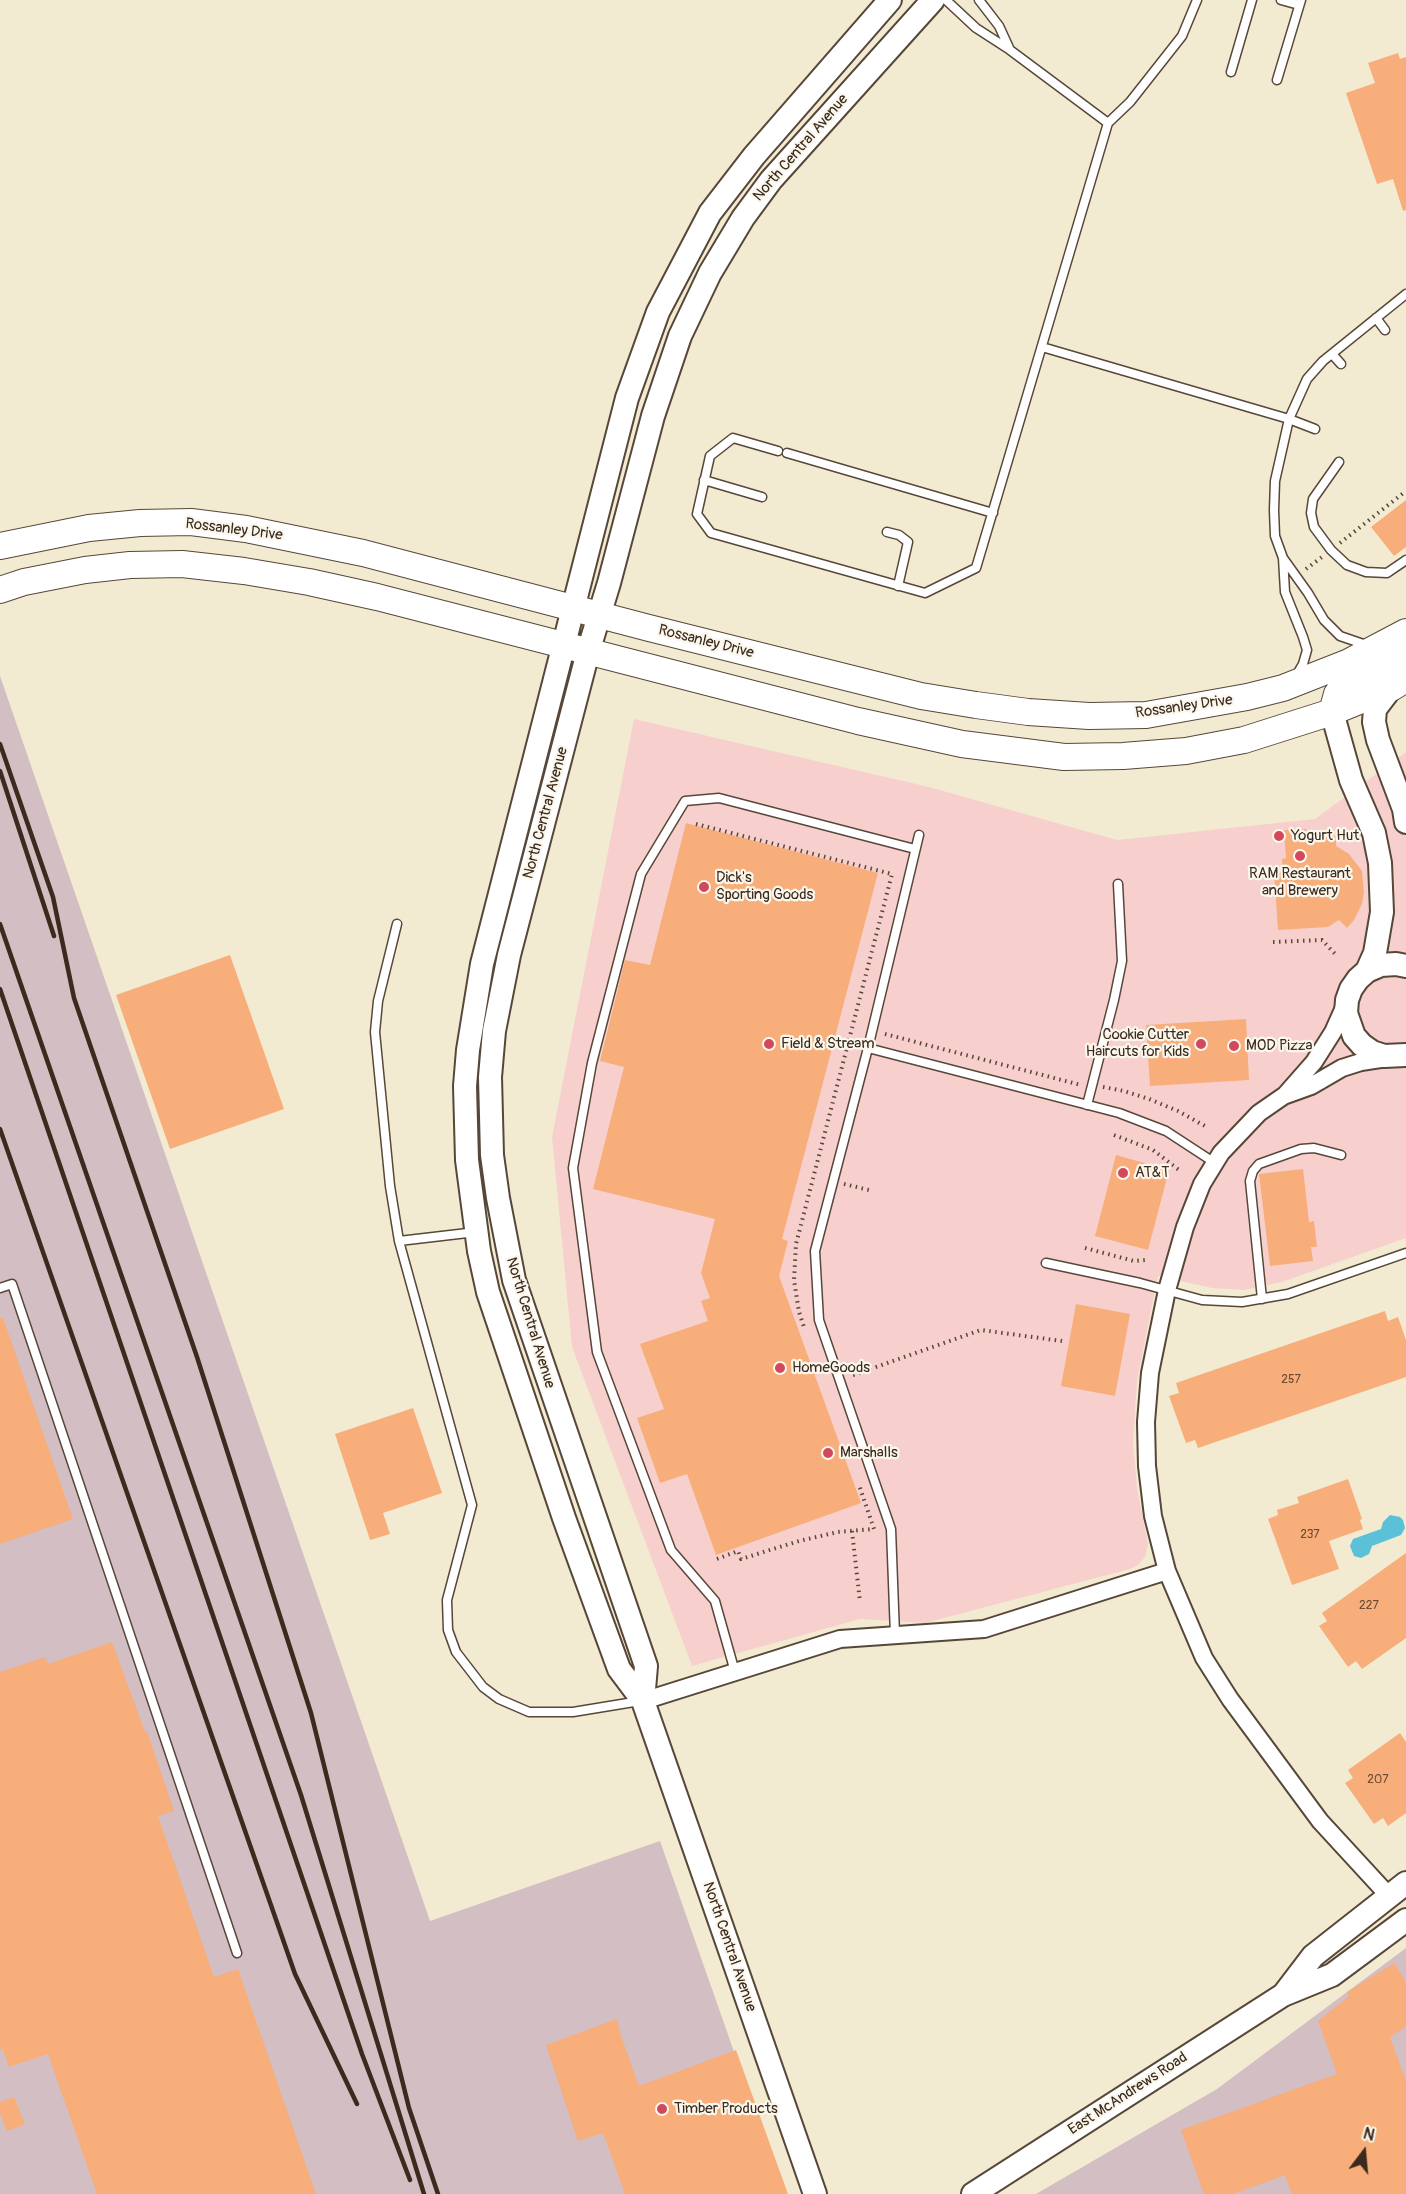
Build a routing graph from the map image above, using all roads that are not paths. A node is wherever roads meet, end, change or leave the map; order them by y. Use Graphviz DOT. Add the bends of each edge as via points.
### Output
graph roads {
  1 [pos="890,0"];
  2 [pos="933,0"];
  3 [pos="946,0"];
  4 [pos="979,0"];
  5 [pos="1197,0"];
  6 [pos="1252,0"];
  7 [pos="1281,0"];
  8 [pos="1300,3"];
  9 [pos="1010,50"];
  10 [pos="1231,72"];
  11 [pos="1277,80"];
  12 [pos="1108,123"];
  13 [pos="1406,294"];
  14 [pos="1376,318"];
  15 [pos="1385,330"];
  16 [pos="1041,347"];
  17 [pos="1332,354"];
  18 [pos="1341,364"];
  19 [pos="1289,419"];
  20 [pos="1315,429"];
  21 [pos="1339,462"];
  22 [pos="704,480"];
  23 [pos="762,496"];
  24 [pos="993,513"];
  25 [pos="887,532"];
  26 [pos="0,546"];
  27 [pos="1283,558"];
  28 [pos="1406,560"];
  29 [pos="898,586"];
  30 [pos="0,590"];
  31 [pos="573,608"];
  32 [pos="600,615"];
  33 [pos="1406,632"];
  34 [pos="563,645"];
  35 [pos="1375,649"];
  36 [pos="588,652"];
  37 [pos="1406,657"];
  38 [pos="1398,683"];
  39 [pos="1291,684"];
  40 [pos="1332,712"];
  41 [pos="1406,822"];
  42 [pos="919,835"];
  43 [pos="915,849"];
  44 [pos="1118,884"];
  45 [pos="397,924"];
  46 [pos="1406,966"];
  47 [pos="1367,971"];
  48 [pos="1347,1000"];
  49 [pos="868,1048"];
  50 [pos="1401,1056"];
  51 [pos="1285,1095"];
  52 [pos="1087,1105"];
  53 [pos="1341,1155"];
  54 [pos="1215,1163"];
  55 [pos="476,1232"];
  56 [pos="399,1241"];
  57 [pos="1406,1253"];
  58 [pos="1046,1263"];
  59 [pos="0,1288"];
  60 [pos="1167,1290"];
  61 [pos="1262,1299"];
  62 [pos="1167,1571"];
  63 [pos="895,1635"];
  64 [pos="735,1672"];
  65 [pos="643,1701"];
  66 [pos="1398,1890"];
  67 [pos="1406,1920"];
  68 [pos="237,1953"];
  69 [pos="1283,1995"];
  70 [pos="815,2194"];
  71 [pos="973,2194"];
  1 -- 31 [label="street, North Central Avenue" via="754,156 711,213 674,279 627,398"];
  2 -- 32 [label="street, North Central Avenue" via="771,180 710,273 666,374"];
  3 -- 9 [label="lane" via="976,28"];
  4 -- 9 [label="lane" via="999,26"];
  5 -- 12 [label="lane" via="1182,36 1130,102"];
  6 -- 10 [label="lane"];
  7 -- 8 [label="lane"];
  8 -- 11 [label="lane"];
  9 -- 12 [label="lane"];
  12 -- 16 [label="lane"];
  13 -- 14 [label="lane"];
  14 -- 15 [label="lane"];
  14 -- 17 [label="lane"];
  16 -- 19 [label="lane"];
  16 -- 24 [label="lane"];
  17 -- 18 [label="lane"];
  17 -- 19 [label="lane" via="1307,379"];
  19 -- 20 [label="lane"];
  19 -- 27 [label="lane" via="1275,481 1275,536"];
  21 -- 28 [label="lane" via="1313,499 1314,527 1347,565 1387,573"];
  22 -- 23 [label="lane"];
  22 -- 24 [label="lane" via="710,456 733,438"];
  22 -- 29 [label="lane" via="697,514 711,533"];
  24 -- 29 [label="lane" via="976,568 925,593"];
  25 -- 29 [label="lane" via="908,542"];
  26 -- 31 [label="main road, Rossanley Drive" via="89,528 191,522 363,553"];
  27 -- 35 [label="lane" via="1324,620 1340,636"];
  27 -- 39 [label="lane" via="1285,592 1307,650 1304,664"];
  30 -- 34 [label="main road" via="85,570 182,564 309,582"];
  31 -- 32 [label="main road, Rossanley Drive"];
  31 -- 34 [label="street, North Central Avenue"];
  32 -- 36 [label="street, North Central Avenue"];
  32 -- 39 [label="main road, Rossanley Drive" via="921,696 1028,712 1146,715 1220,703"];
  33 -- 35 [label="main road, Rossanley Drive"];
  34 -- 36 [label="main road"];
  34 -- 55 [label="street, North Central Avenue" via="482,964 469,1041 466,1150"];
  35 -- 39 [label="main road, Rossanley Drive"];
  36 -- 40 [label="main road" via="962,744 1064,757 1186,751 1244,740"];
  36 -- 65 [label="street, North Central Avenue" via="509,955 494,1031 490,1077 492,1155 514,1280 646,1666"];
  37 -- 40 [label="main road" via="1343,687"];
  38 -- 40 [label="main road"];
  38 -- 41 [label="street" via="1375,709 1374,722"];
  40 -- 47 [label="street" via="1351,780 1374,833 1380,863 1382,912 1375,953"];
  42 -- 43 [label="lane"];
  43 -- 49 [label="lane"];
  43 -- 64 [label="lane" via="719,798 685,801 641,873 592,1063 573,1168 597,1352 671,1550 716,1600"];
  44 -- 52 [label="lane" via="1122,961"];
  45 -- 56 [label="lane" via="378,1001 375,1032"];
  46 -- 47 [label="street" via="1381,965"];
  47 -- 48 [label="street"];
  48 -- 50 [label="street" via="1348,1025 1358,1041 1372,1052"];
  48 -- 51 [label="street" via="1324,1047"];
  49 -- 52 [label="lane"];
  49 -- 63 [label="lane" via="815,1251 819,1320 891,1529"];
  50 -- 51 [label="street" via="1342,1068"];
  51 -- 54 [label="street" via="1259,1113"];
  52 -- 54 [label="lane" via="1166,1131"];
  53 -- 61 [label="lane" via="1301,1149 1259,1164 1253,1171 1250,1181"];
  54 -- 60 [label="street" via="1185,1227"];
  55 -- 56 [label="lane"];
  55 -- 65 [label="street, North Central Avenue" via="488,1292 564,1518 619,1669"];
  56 -- 65 [label="lane" via="472,1505 447,1600 448,1630 456,1652 483,1687 529,1712 573,1712"];
  57 -- 61 [label="lane" via="1288,1294"];
  58 -- 60 [label="lane"];
  59 -- 68 [label="lane" via="12,1284"];
  60 -- 61 [label="lane" via="1216,1302"];
  60 -- 62 [label="street" via="1150,1373 1146,1422 1153,1516"];
  62 -- 63 [label="street" via="984,1629"];
  62 -- 66 [label="street" via="1204,1658 1230,1699 1320,1821"];
  63 -- 64 [label="street" via="840,1639"];
  64 -- 65 [label="street"];
  65 -- 70 [label="street, North Central Avenue"];
  66 -- 69 [label="street" via="1313,1956"];
  67 -- 69 [label="street" via="1332,1975"];
  69 -- 71 [label="street, East McAndrews Road"];
}
